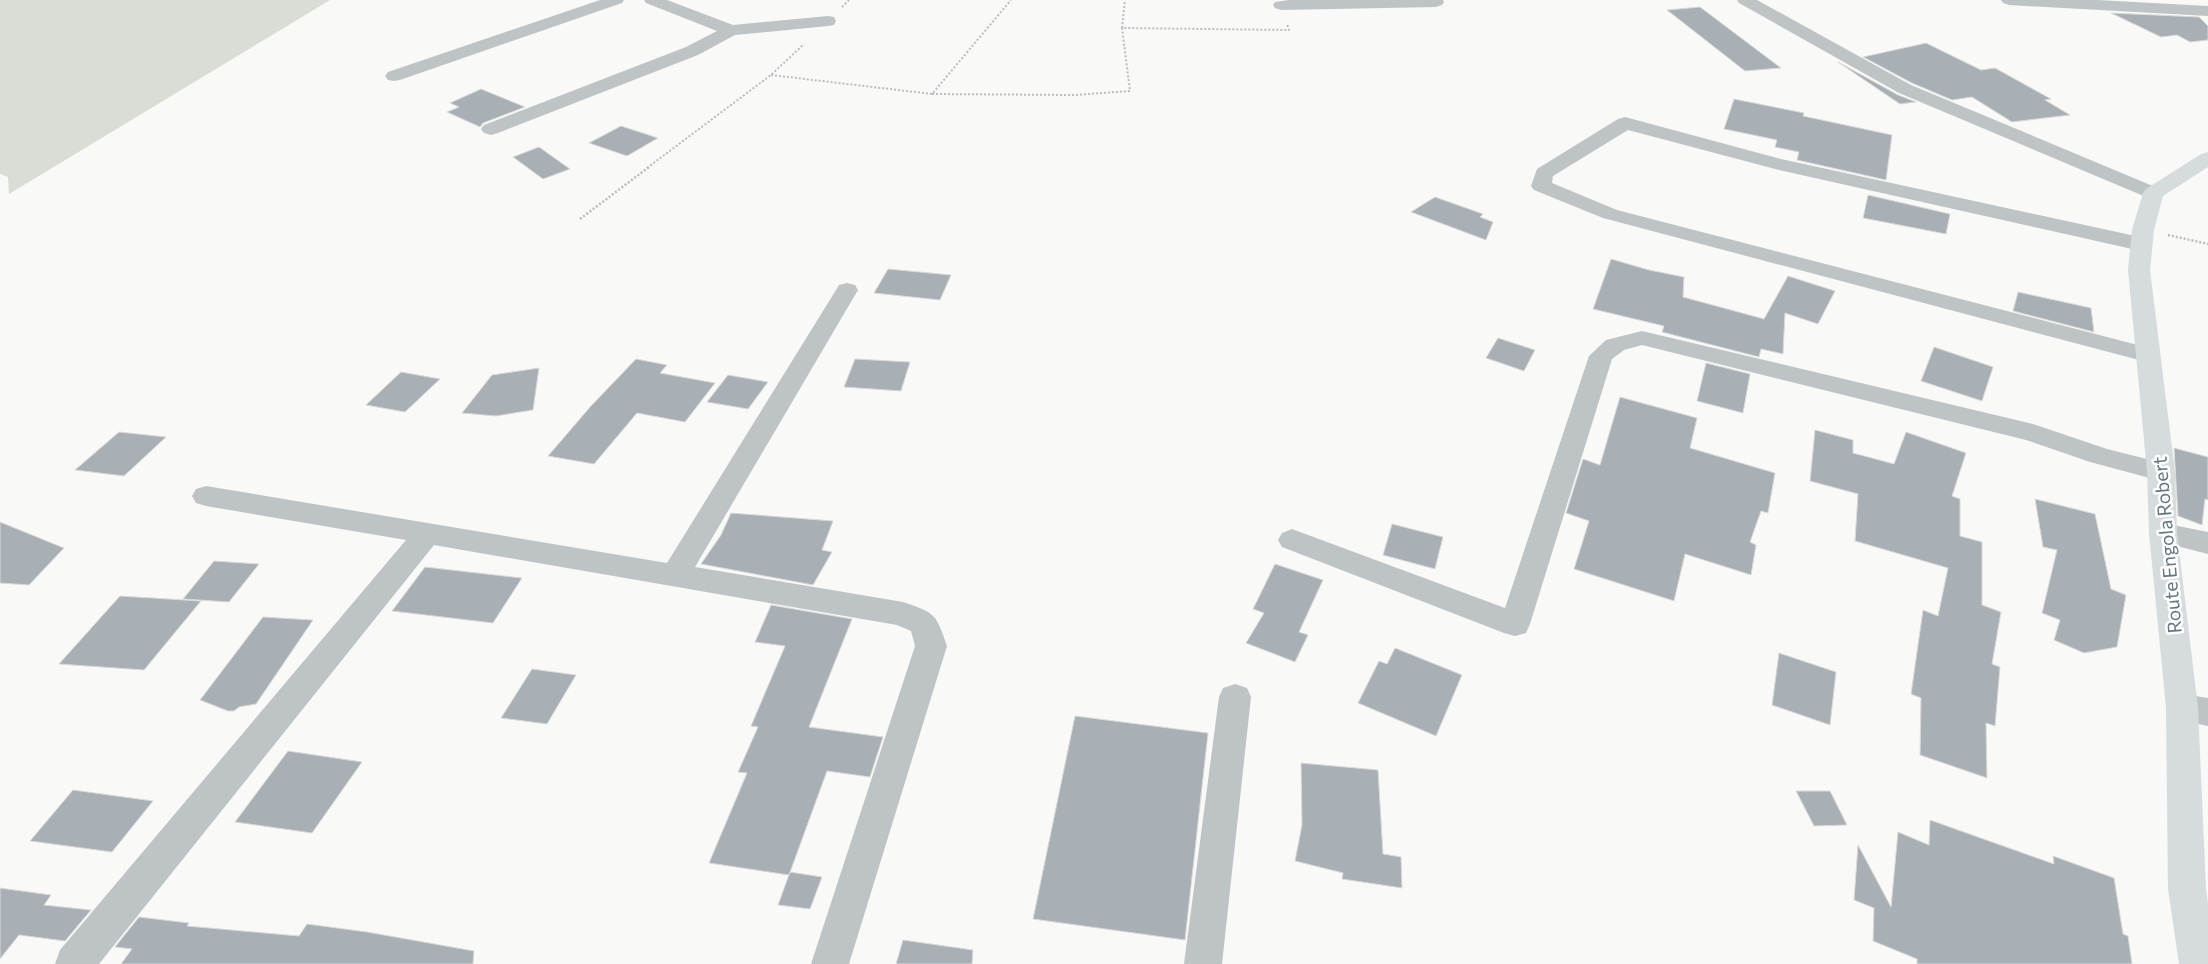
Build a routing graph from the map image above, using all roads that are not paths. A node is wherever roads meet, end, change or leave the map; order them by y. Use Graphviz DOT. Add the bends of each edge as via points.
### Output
graph roads {
  1 [pos="616,0"];
  2 [pos="652,0"];
  3 [pos="1435,0"];
  4 [pos="1745,0"];
  5 [pos="2008,0"];
  6 [pos="1281,5"];
  7 [pos="2208,11"];
  8 [pos="828,21"];
  9 [pos="731,30"];
  10 [pos="394,76"];
  11 [pos="490,129"];
  12 [pos="2208,158"];
  13 [pos="2153,193"];
  14 [pos="2142,237"];
  15 [pos="847,290"];
  16 [pos="2148,355"];
  17 [pos="2161,472"];
  18 [pos="206,496"];
  19 [pos="428,533"];
  20 [pos="2163,533"];
  21 [pos="1292,540"];
  22 [pos="2208,543"];
  23 [pos="675,575"];
  24 [pos="1236,697"];
  25 [pos="2195,710"];
  26 [pos="2198,891"];
  27 [pos="74,964"];
  28 [pos="830,964"];
  29 [pos="1203,964"];
  30 [pos="2198,964"];
  1 -- 10 [label="street"];
  2 -- 9 [label="street"];
  3 -- 6 [label="street"];
  4 -- 13 [label="street" via="1906,89"];
  5 -- 7 [label="street"];
  8 -- 9 [label="street"];
  9 -- 11 [label="street" via="692,51"];
  12 -- 13 [label="street"];
  13 -- 14 [label="street, Route Engola Robert"];
  14 -- 16 [label="street, Route Engola Robert" via="2139,270"];
  14 -- 16 [label="street" via="1779,164 1625,123 1544,173 1541,186 1610,214"];
  15 -- 23 [label="street"];
  16 -- 17 [label="street, Route Engola Robert"];
  17 -- 20 [label="street, Route Engola Robert"];
  17 -- 21 [label="street" via="2033,433 1642,338 1615,345 1601,356 1515,624"];
  18 -- 19 [label="street"];
  19 -- 23 [label="street"];
  19 -- 27 [label="street"];
  20 -- 22 [label="street"];
  20 -- 25 [label="street, Route Engola Robert"];
  23 -- 28 [label="street" via="903,614 924,624 931,646"];
  24 -- 29 [label="street"];
  25 -- 26 [label="street, Route Engola Robert"];
  26 -- 30 [label="street, Route Engola Robert"];
}
